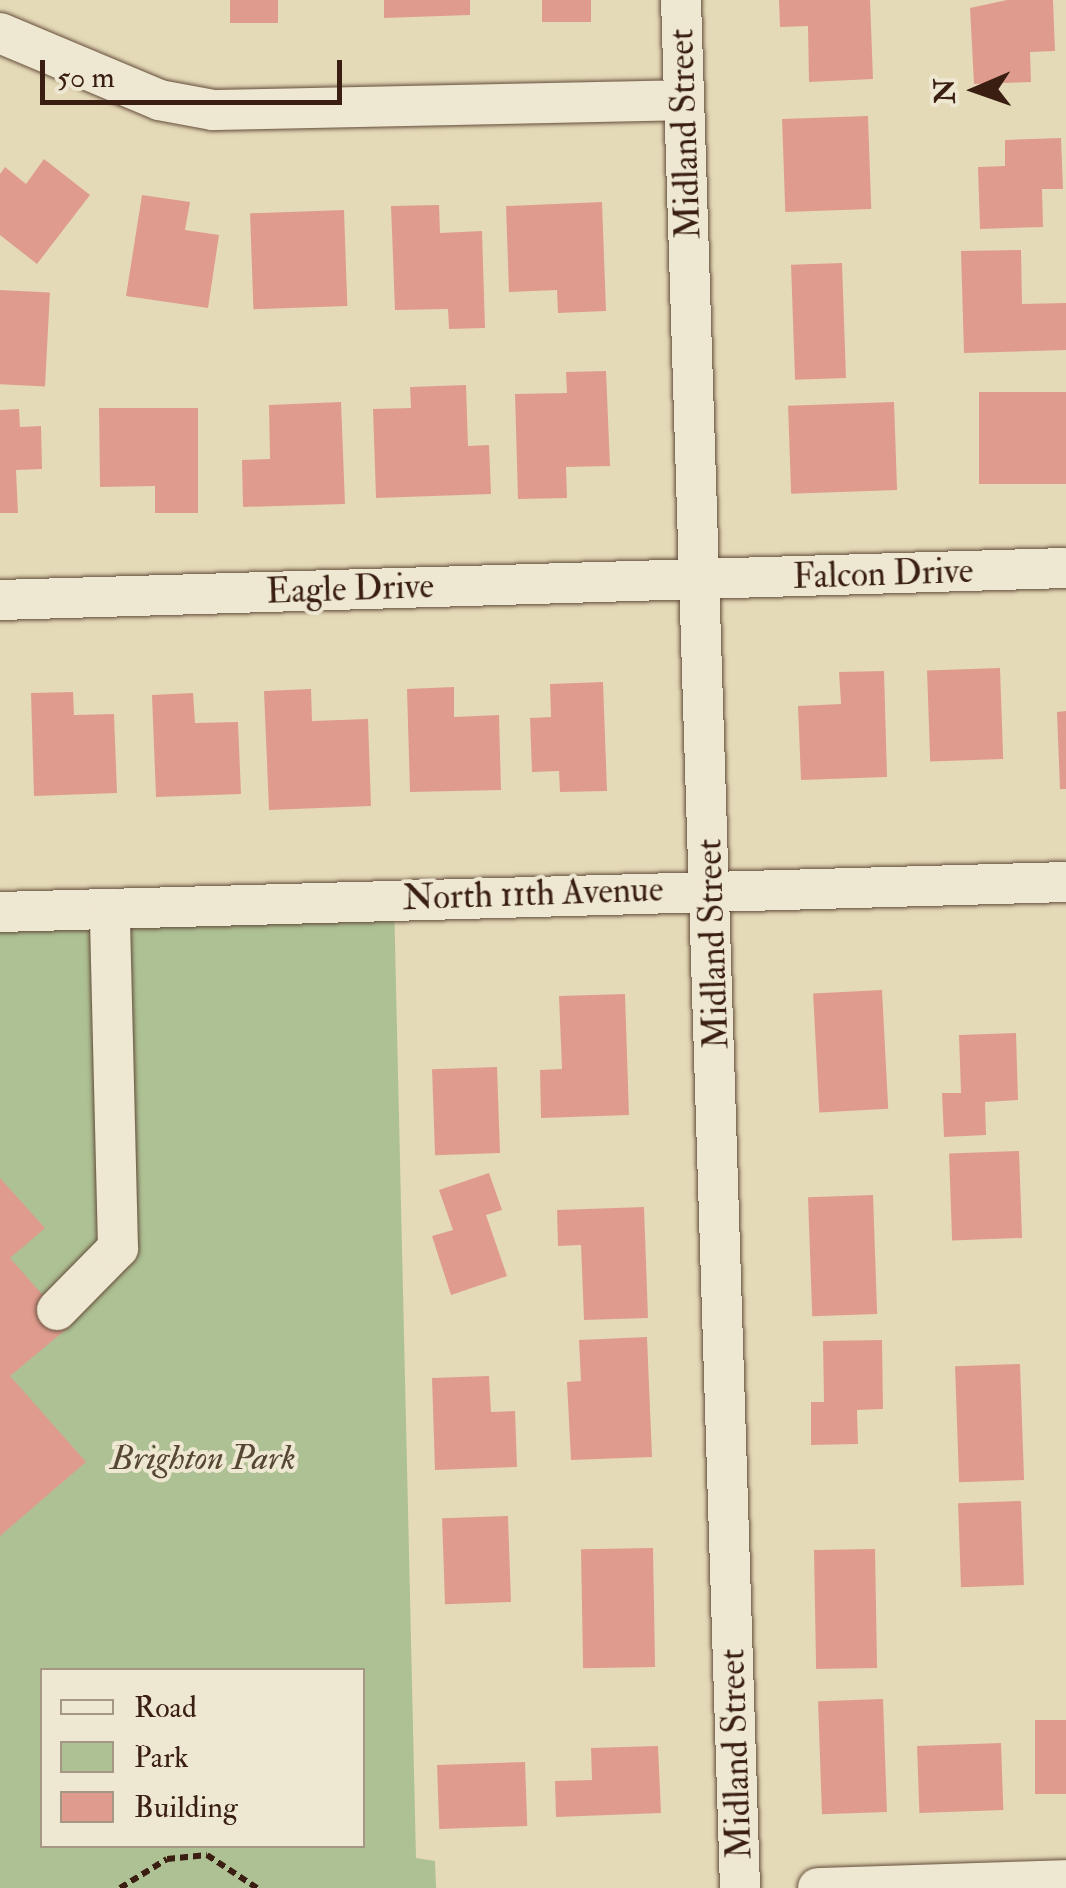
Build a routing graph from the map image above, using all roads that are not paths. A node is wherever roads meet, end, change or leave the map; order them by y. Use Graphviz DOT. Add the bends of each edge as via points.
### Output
graph roads {
  1 [pos="681,0"];
  2 [pos="0,33"];
  3 [pos="684,100"];
  4 [pos="1066,568"];
  5 [pos="700,579"];
  6 [pos="0,600"];
  7 [pos="1066,882"];
  8 [pos="712,888"];
  9 [pos="110,908"];
  10 [pos="0,912"];
  11 [pos="57,1310"];
  12 [pos="1066,1880"];
  13 [pos="740,1888"];
  14 [pos="818,1888"];
  1 -- 3 [label="street, Midland Street"];
  2 -- 3 [label="street" via="159,100 213,110"];
  3 -- 5 [label="street, Midland Street"];
  4 -- 5 [label="street, Falcon Drive"];
  5 -- 6 [label="street, Eagle Drive"];
  5 -- 8 [label="street, Midland Street"];
  7 -- 8 [label="street, North 11th Avenue"];
  8 -- 9 [label="street, North 11th Avenue"];
  8 -- 13 [label="street, Midland Street"];
  9 -- 10 [label="street, North 11th Avenue"];
  9 -- 11 [label="street" via="118,1248"];
  12 -- 14 [label="street"];
}
